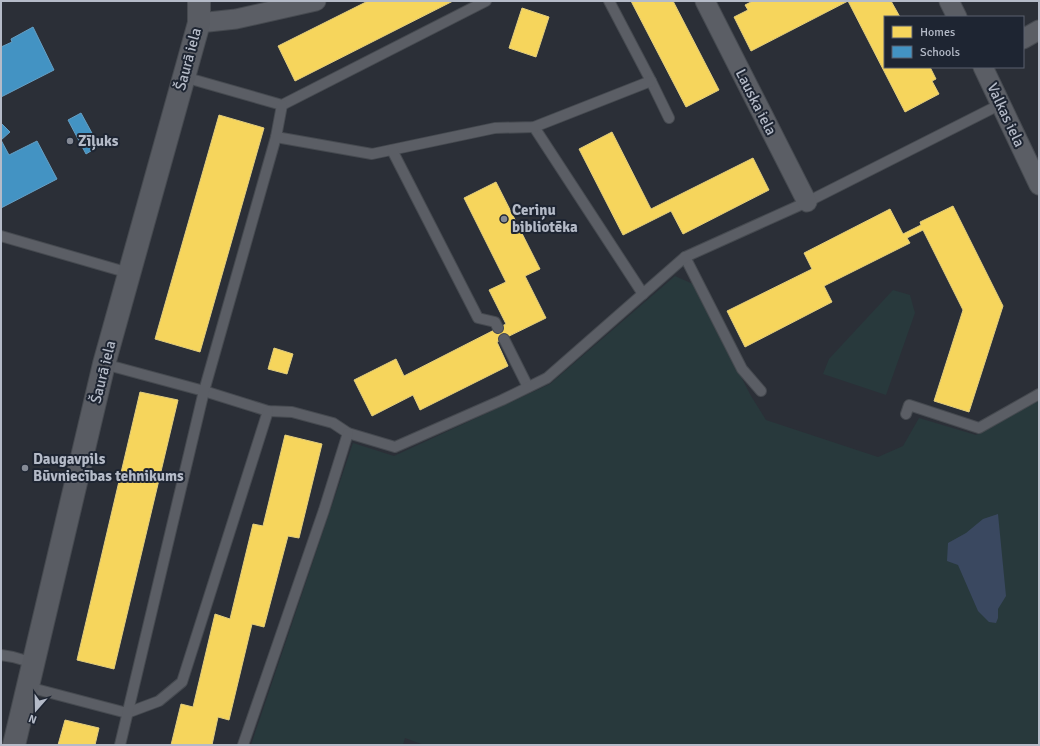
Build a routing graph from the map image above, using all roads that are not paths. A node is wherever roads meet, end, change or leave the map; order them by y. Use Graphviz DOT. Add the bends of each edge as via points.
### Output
graph roads {
  1 [pos="199,1"];
  2 [pos="316,1"];
  3 [pos="486,1"];
  4 [pos="610,1"];
  5 [pos="705,1"];
  6 [pos="949,1"];
  7 [pos="956,16"];
  8 [pos="199,23"];
  9 [pos="1039,30"];
  10 [pos="1024,38"];
  11 [pos="983,68"];
  12 [pos="184,77"];
  13 [pos="651,81"];
  14 [pos="1001,104"];
  15 [pos="282,105"];
  16 [pos="669,118"];
  17 [pos="534,127"];
  18 [pos="276,136"];
  19 [pos="392,150"];
  20 [pos="1039,185"];
  21 [pos="807,202"];
  22 [pos="1,236"];
  23 [pos="685,257"];
  24 [pos="129,273"];
  25 [pos="643,294"];
  26 [pos="498,328"];
  27 [pos="504,339"];
  28 [pos="104,364"];
  29 [pos="528,387"];
  30 [pos="204,391"];
  31 [pos="761,391"];
  32 [pos="1039,394"];
  33 [pos="268,411"];
  34 [pos="906,414"];
  35 [pos="348,433"];
  36 [pos="1,655"];
  37 [pos="34,663"];
  38 [pos="28,687"];
  39 [pos="128,713"];
  40 [pos="14,745"];
  41 [pos="120,745"];
  42 [pos="243,745"];
  1 -- 8 [label="street, Šaurā iela"];
  2 -- 8 [label="street" via="236,19"];
  3 -- 15 [label="lane"];
  4 -- 13 [label="lane"];
  5 -- 21 [label="street, Lauska iela"];
  6 -- 7 [label="street"];
  8 -- 12 [label="street, Šaurā iela"];
  9 -- 10 [label="street"];
  11 -- 14 [label="street, Valkas iela"];
  12 -- 15 [label="lane"];
  12 -- 24 [label="street, Šaurā iela"];
  13 -- 16 [label="lane"];
  13 -- 17 [label="lane"];
  14 -- 20 [label="street, Valkas iela"];
  14 -- 21 [label="lane"];
  15 -- 18 [label="lane"];
  17 -- 19 [label="lane" via="495,128"];
  17 -- 25 [label="lane"];
  18 -- 19 [label="lane" via="372,154"];
  18 -- 30 [label="lane"];
  19 -- 26 [label="lane" via="478,318 495,322"];
  21 -- 23 [label="lane"];
  22 -- 24 [label="lane"];
  23 -- 25 [label="lane"];
  23 -- 31 [label="lane" via="742,369"];
  24 -- 28 [label="street, Šaurā iela"];
  25 -- 29 [label="lane" via="547,378"];
  27 -- 29 [label="lane"];
  28 -- 30 [label="lane"];
  28 -- 37 [label="street, Šaurā iela"];
  29 -- 35 [label="lane" via="395,447"];
  30 -- 33 [label="lane"];
  30 -- 39 [label="lane"];
  32 -- 34 [label="lane" via="980,428 909,405"];
  33 -- 35 [label="lane" via="304,415 333,423"];
  33 -- 39 [label="lane" via="182,682 159,701"];
  35 -- 42 [label="lane"];
  36 -- 37 [label="lane"];
  37 -- 38 [label="street, Šaurā iela"];
  38 -- 39 [label="lane"];
  38 -- 40 [label="street, Šaurā iela"];
  39 -- 41 [label="lane"];
}
